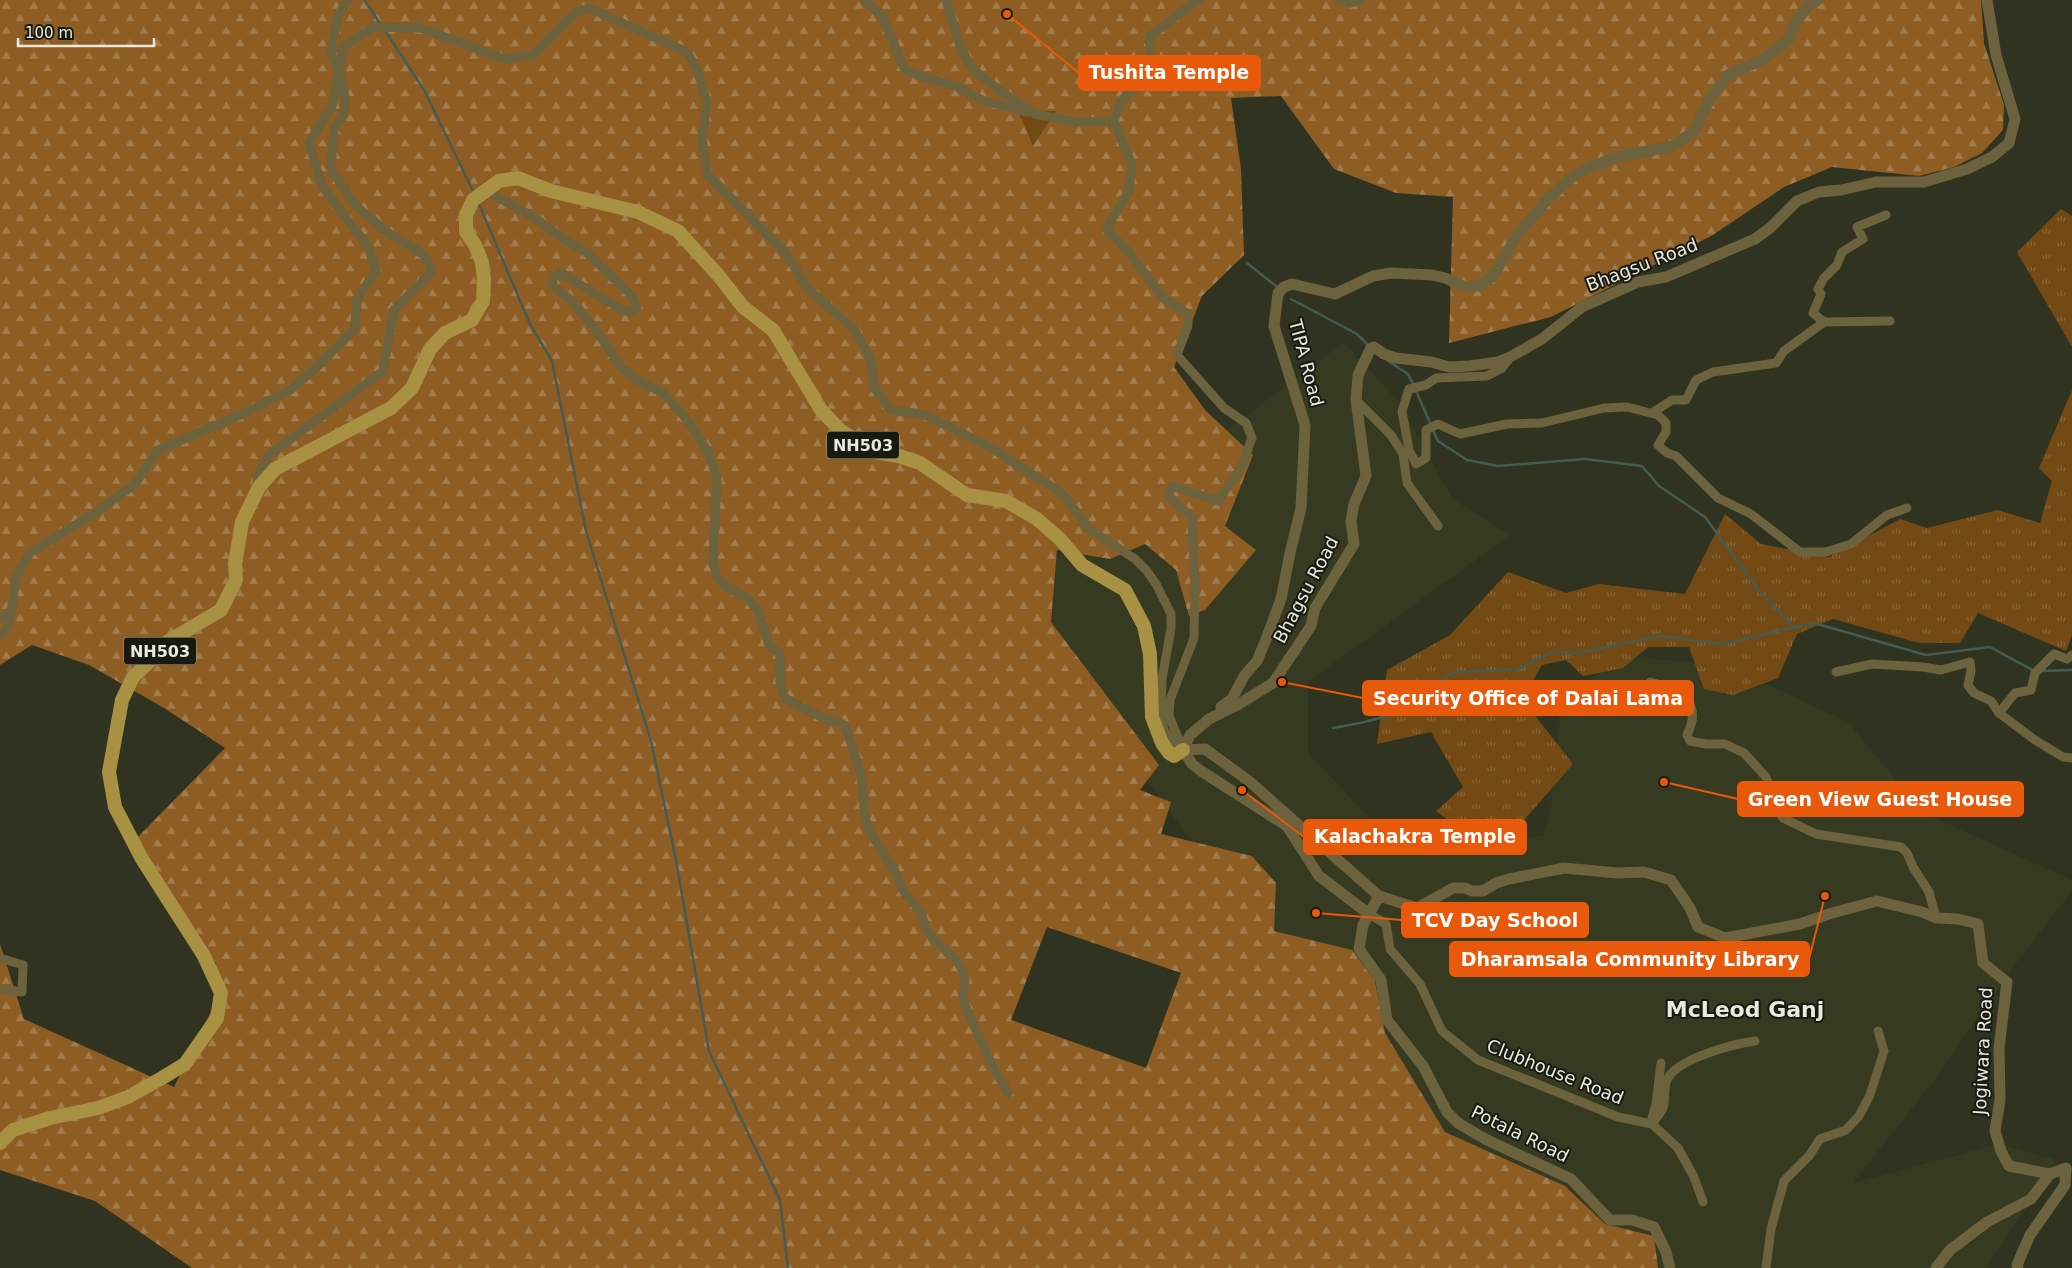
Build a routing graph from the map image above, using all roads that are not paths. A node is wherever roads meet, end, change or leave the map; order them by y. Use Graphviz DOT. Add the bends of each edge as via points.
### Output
graph roads {
  1 [pos="348,0"];
  2 [pos="864,0"];
  3 [pos="946,0"];
  4 [pos="1201,0"];
  5 [pos="1340,0"];
  6 [pos="1361,0"];
  7 [pos="1818,0"];
  8 [pos="1987,0"];
  9 [pos="339,69"];
  10 [pos="1035,114"];
  11 [pos="1114,122"];
  12 [pos="480,195"];
  13 [pos="1886,215"];
  14 [pos="1890,321"];
  15 [pos="1824,322"];
  16 [pos="1510,357"];
  17 [pos="1356,400"];
  18 [pos="1652,413"];
  19 [pos="254,500"];
  20 [pos="1907,508"];
  21 [pos="1438,526"];
  22 [pos="11,611"];
  23 [pos="0,618"];
  24 [pos="0,634"];
  25 [pos="2072,655"];
  26 [pos="1836,672"];
  27 [pos="1650,682"];
  28 [pos="1999,713"];
  29 [pos="1198,728"];
  30 [pos="1183,750"];
  31 [pos="2072,758"];
  32 [pos="1379,896"];
  33 [pos="1369,914"];
  34 [pos="1936,918"];
  35 [pos="0,958"];
  36 [pos="0,989"];
  37 [pos="1878,1031"];
  38 [pos="1754,1041"];
  39 [pos="1661,1063"];
  40 [pos="1008,1093"];
  41 [pos="1651,1124"];
  42 [pos="0,1142"];
  43 [pos="2050,1174"];
  44 [pos="1702,1202"];
  45 [pos="1670,1268"];
  46 [pos="1766,1268"];
  47 [pos="1936,1268"];
  48 [pos="2018,1268"];
  1 -- 9 [label="street" via="338,15 334,34 332,56"];
  2 -- 10 [label="street" via="882,16 905,70 956,86 984,101"];
  3 -- 10 [label="street" via="961,49 973,69"];
  4 -- 11 [label="street" via="1149,37 1152,72 1121,101"];
  5 -- 6 [label="street" via="1351,3"];
  7 -- 29 [label="street, TIPA Road" via="1808,6 1796,22 1789,39 1764,59 1728,75 1694,132 1674,146 1618,157 1572,177 1518,234 1493,276 1480,286 1463,286 1432,275 1392,273 1373,276 1335,294 1292,284 1278,293 1274,326 1305,425 1301,508 1281,599 1257,661 1244,676 1232,699 1204,718"];
  8 -- 16 [label="street, Bhagsu Road" via="1996,55 2015,119 2009,143 1992,157 1967,169 1924,182 1876,182 1819,192 1797,201 1755,239 1666,277 1638,282 1582,307 1542,339"];
  9 -- 19 [label="street" via="345,98 344,113 334,128 331,168 356,206 387,232 424,255 432,272 394,310 383,371 268,456 258,476"];
  9 -- 22 [label="street" via="332,106 309,143 322,186 369,248 376,271 357,299 355,328 290,390 158,450 136,484 30,553 16,578"];
  9 -- 30 [label="street" via="344,47 373,28 421,28 504,60 533,55 576,12 589,8 687,52 698,71 707,103 702,140 707,174 785,252 807,288 855,330 871,360 874,388 891,410 923,414 995,450 1063,494 1090,529 1135,559 1147,571 1171,614 1161,715 1164,730 1177,751"];
  10 -- 11 [label="street" via="1077,122"];
  11 -- 30 [label="street" via="1132,166 1129,191 1106,229 1128,251 1162,298 1188,314 1188,326 1177,355 1224,408 1246,423 1252,438 1241,468 1218,501 1172,486 1168,496 1192,517 1194,638 1170,700 1169,716"];
  12 -- 19 [label="main road, NH503" via="466,215 466,232 482,262 484,279 483,301 472,320 445,333 430,349 412,388 391,408 275,469 259,486"];
  12 -- 30 [label="main road, NH503" via="499,181 518,178 551,191 638,212 678,231 720,276 743,307 773,330 821,410 842,431 874,452 920,463 967,495 1006,501 1037,519 1082,565 1125,590 1144,626 1150,654 1152,717 1169,753 1174,756"];
  12 -- 40 [label="street" via="535,218 586,252 631,295 638,306 633,312 622,310 561,273 552,282 593,326 620,366 637,380 663,393 678,409 708,452 717,478 713,561 717,577 758,610 769,645 780,654 784,698 827,720 841,723 846,729 861,773 865,818 870,831 904,892 921,912 926,928 962,969 965,1005"];
  13 -- 15 [label="street" via="1857,227 1863,239 1842,252 1837,265 1824,278 1813,313"];
  14 -- 15 [label="street"];
  15 -- 18 [label="street" via="1784,351 1776,363 1713,372 1696,380 1686,400 1672,400"];
  16 -- 17 [label="street, Bhagsu Road" via="1498,362 1449,367 1396,358 1370,348 1358,375"];
  16 -- 18 [label="street" via="1502,368 1487,376 1436,378 1426,385 1409,389 1402,411 1409,450 1416,464 1426,458 1426,430 1433,425 1460,434 1507,424 1542,424 1604,408 1627,407"];
  17 -- 21 [label="street" via="1391,435 1403,454 1407,483"];
  17 -- 29 [label="street, Bhagsu Road" via="1366,476 1354,504 1351,521 1354,544 1315,608 1311,626 1273,683 1240,704 1209,718"];
  18 -- 20 [label="street" via="1666,423 1666,432 1658,445 1676,456 1718,498 1751,514 1800,552 1826,552 1851,544 1887,515"];
  19 -- 42 [label="main road, NH503" via="242,522 235,564 236,580 221,610 167,642 133,677 122,700 109,772 115,807 142,859 204,956 221,993 217,1018 185,1064 162,1078 128,1097 98,1108 14,1130"];
  22 -- 23 [label="street"];
  22 -- 24 [label="street" via="5,632"];
  25 -- 28 [label="street" via="2067,658 2054,654 2036,673 2031,690 2015,693"];
  26 -- 28 [label="street" via="1872,664 1940,670 1970,662 1968,685 1974,693 1991,700"];
  27 -- 34 [label="street" via="1682,694 1692,707 1693,722 1687,735 1690,741 1725,744 1744,753 1766,777 1783,818 1816,834 1901,846 1929,892"];
  28 -- 31 [label="street" via="2035,740 2063,757"];
  29 -- 30 [label="street, Bhagsu Road"];
  30 -- 32 [label="street, Jogiwara Road" via="1206,749 1263,793"];
  30 -- 33 [label="street" via="1201,771 1287,826 1319,876"];
  32 -- 33 [label="street"];
  32 -- 34 [label="street, Jogiwara Road" via="1417,908 1452,888 1483,891 1496,882 1564,868 1644,872 1671,880 1690,908 1698,927 1725,938 1800,924 1877,901"];
  33 -- 41 [label="street, Clubhouse Road" via="1386,924 1390,949 1420,984 1442,1031 1478,1060 1618,1117"];
  33 -- 45 [label="street, Potala Road" via="1363,925 1359,949 1381,980 1387,1020 1423,1066 1447,1112 1458,1123 1487,1140 1572,1179 1610,1220 1632,1220 1654,1227"];
  34 -- 43 [label="street, Jogiwara Road" via="1978,924 1983,963 2006,982 1999,1048 2000,1100 1995,1131 2009,1166"];
  35 -- 36 [label="street" via="23,965 22,992"];
  37 -- 46 [label="street" via="1884,1051 1870,1095 1859,1116 1846,1130 1820,1139 1809,1156 1784,1181 1771,1229"];
  38 -- 41 [label="street" via="1736,1043 1676,1069 1667,1079 1663,1107"];
  39 -- 41 [label="street"];
  41 -- 44 [label="street" via="1678,1148 1694,1177"];
  43 -- 47 [label="street" via="2031,1199 1987,1222 1950,1250"];
  43 -- 48 [label="street, Jogiwara Road" via="2066,1168 2065,1185 2030,1235"];
}
